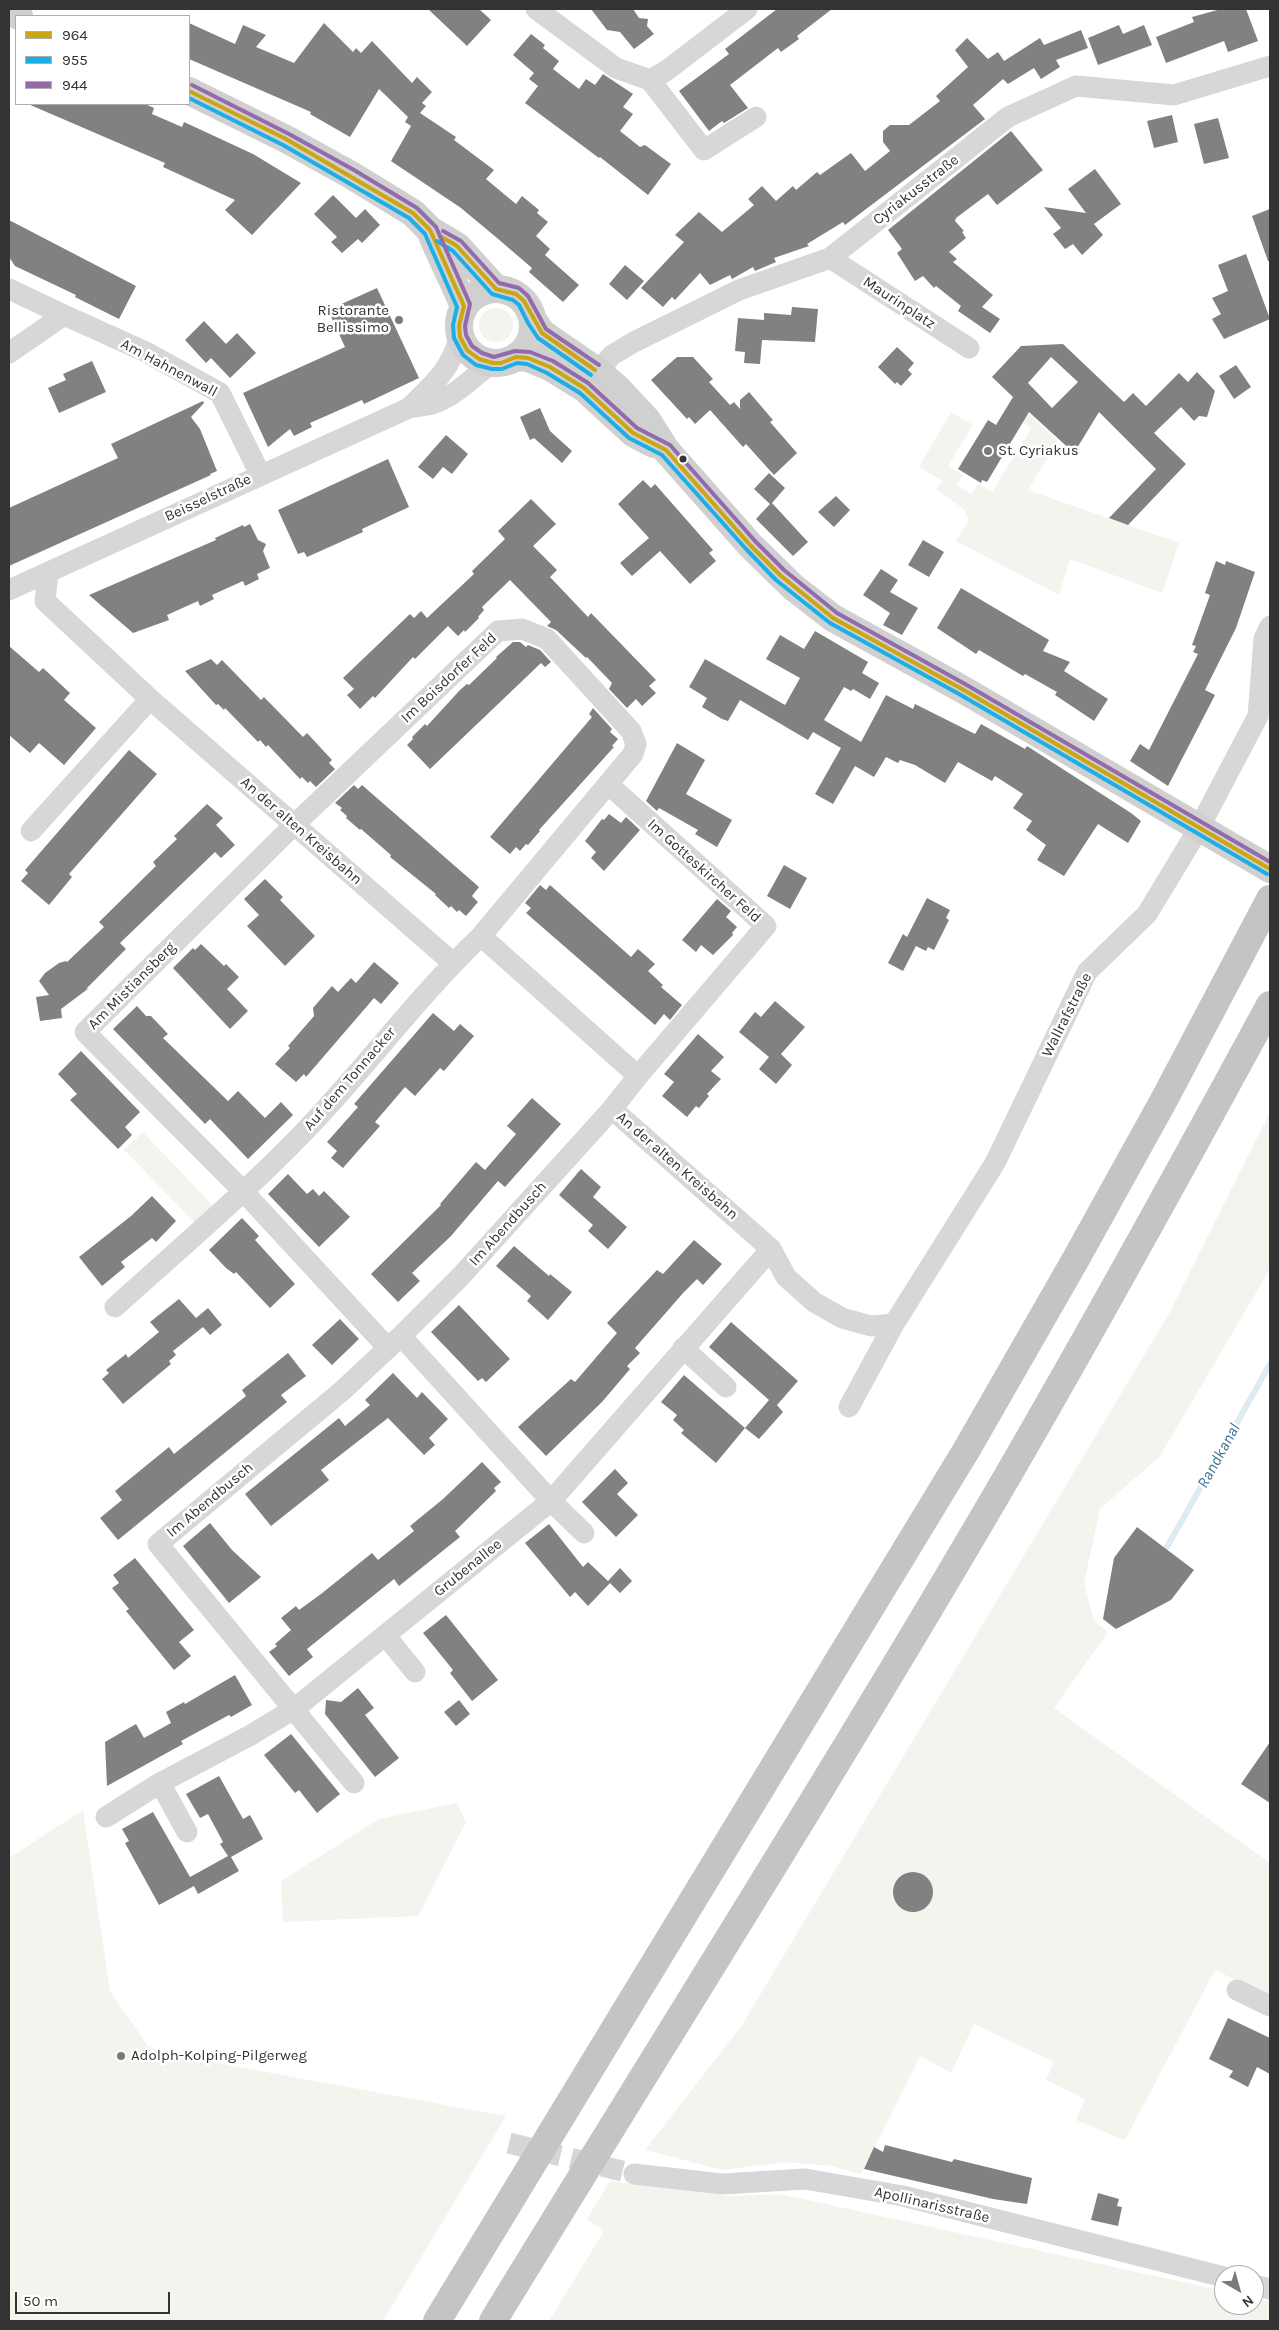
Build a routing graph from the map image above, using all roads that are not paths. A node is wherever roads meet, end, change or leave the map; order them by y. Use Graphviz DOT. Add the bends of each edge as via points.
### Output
graph roads {
  1 [pos="536,9"];
  2 [pos="747,9"];
  3 [pos="1270,66"];
  4 [pos="650,80"];
  5 [pos="190,91"];
  6 [pos="756,118"];
  7 [pos="430,230"];
  8 [pos="830,258"];
  9 [pos="496,289"];
  10 [pos="9,290"];
  11 [pos="464,306"];
  12 [pos="64,315"];
  13 [pos="533,320"];
  14 [pos="460,337"];
  15 [pos="969,348"];
  16 [pos="9,353"];
  17 [pos="505,360"];
  18 [pos="591,379"];
  19 [pos="409,408"];
  20 [pos="260,474"];
  21 [pos="48,574"];
  22 [pos="9,590"];
  23 [pos="1270,626"];
  24 [pos="150,699"];
  25 [pos="608,784"];
  26 [pos="294,825"];
  27 [pos="1199,828"];
  28 [pos="31,831"];
  29 [pos="1270,869"];
  30 [pos="1270,899"];
  31 [pos="481,936"];
  32 [pos="453,962"];
  33 [pos="1270,1005"];
  34 [pos="638,1076"];
  35 [pos="612,1109"];
  36 [pos="243,1191"];
  37 [pos="771,1249"];
  38 [pos="115,1307"];
  39 [pos="894,1324"];
  40 [pos="394,1342"];
  41 [pos="684,1348"];
  42 [pos="726,1386"];
  43 [pos="849,1407"];
  44 [pos="551,1501"];
  45 [pos="584,1533"];
  46 [pos="385,1635"];
  47 [pos="415,1672"];
  48 [pos="294,1709"];
  49 [pos="160,1783"];
  50 [pos="354,1784"];
  51 [pos="106,1817"];
  52 [pos="188,1832"];
  53 [pos="1237,1990"];
  54 [pos="1270,2006"];
  55 [pos="634,2174"];
  56 [pos="1214,2274"];
  57 [pos="437,2321"];
  58 [pos="493,2321"];
  1 -- 4 [label="street" via="616,68"];
  2 -- 4 [label="street"];
  3 -- 8 [label="street, Cyriakusstraße" via="1174,95 1076,86 1008,118"];
  4 -- 6 [label="street" via="704,150"];
  5 -- 7 [label="main road" via="351,175 413,213"];
  7 -- 9 [label="main road" via="457,246"];
  7 -- 11 [label="main road"];
  8 -- 15 [label="street, Maurinplatz"];
  8 -- 18 [label="street, Cyriakusstraße" via="740,290 634,342 612,355"];
  9 -- 11 [label="main road" via="481,292"];
  9 -- 13 [label="main road" via="511,292 524,301"];
  10 -- 12 [label="street, Am Hahnenwall"];
  11 -- 14 [label="main road" via="460,316"];
  12 -- 16 [label="street"];
  12 -- 20 [label="street, Am Hahnenwall" via="146,352 220,393"];
  13 -- 17 [label="main road" via="530,341"];
  13 -- 18 [label="main road" via="542,333"];
  14 -- 17 [label="main road" via="473,355"];
  14 -- 19 [label="street, Beisselstraße" via="446,371"];
  17 -- 18 [label="main road" via="528,358"];
  17 -- 19 [label="street, Beisselstraße" via="477,373 449,396 432,404"];
  18 -- 27 [label="main road" via="633,433 666,450 750,545 780,575 833,618 962,689"];
  19 -- 20 [label="street, Beisselstraße"];
  20 -- 21 [label="street, Beisselstraße"];
  21 -- 22 [label="street, Beisselstraße"];
  21 -- 24 [label="street, An der alten Kreisbahn" via="45,601"];
  23 -- 27 [label="street, Wallrafstraße" via="1264,639 1258,716"];
  24 -- 26 [label="street, An der alten Kreisbahn"];
  24 -- 28 [label="street"];
  25 -- 26 [label="street, Im Boisdorfer Feld" via="633,754 636,744 631,731 547,639 522,629 498,631"];
  25 -- 31 [label="street, Im Boisdorfer Feld"];
  25 -- 34 [label="street, Im Gotteskircher Feld" via="766,926"];
  26 -- 32 [label="street, An der alten Kreisbahn"];
  26 -- 36 [label="street, Am Mistiansberg" via="85,1032"];
  27 -- 29 [label="main road"];
  27 -- 39 [label="street, Wallrafstraße" via="1147,914 1087,972 995,1163"];
  30 -- 57 [label="highway" via="1078,1257 967,1449"];
  31 -- 32 [label="street, Im Boisdorfer Feld"];
  31 -- 34 [label="street"];
  32 -- 36 [label="street, Auf dem Tonnacker" via="304,1132"];
  33 -- 58 [label="highway" via="1123,1274 996,1496"];
  34 -- 35 [label="street, An der alten Kreisbahn"];
  35 -- 37 [label="street, An der alten Kreisbahn"];
  35 -- 40 [label="street, Im Abendbusch" via="461,1276"];
  36 -- 38 [label="street, Auf dem Tonnacker"];
  36 -- 40 [label="street"];
  37 -- 39 [label="street, An der alten Kreisbahn" via="786,1277 814,1302 852,1321 871,1326"];
  37 -- 41 [label="street, Grubenallee"];
  39 -- 43 [label="street, Wallrafstraße"];
  40 -- 44 [label="street"];
  40 -- 48 [label="street, Im Abendbusch" via="342,1391 158,1544"];
  41 -- 42 [label="street"];
  41 -- 44 [label="street, Grubenallee"];
  44 -- 45 [label="street"];
  44 -- 46 [label="street, Grubenallee"];
  46 -- 47 [label="street"];
  46 -- 48 [label="street, Grubenallee"];
  48 -- 49 [label="street, Grubenallee"];
  48 -- 50 [label="street"];
  49 -- 51 [label="street, Grubenallee"];
  49 -- 52 [label="street"];
  53 -- 54 [label="street"];
  55 -- 56 [label="street, Apollinarisstraße" via="722,2184 805,2179 903,2196"];
}
